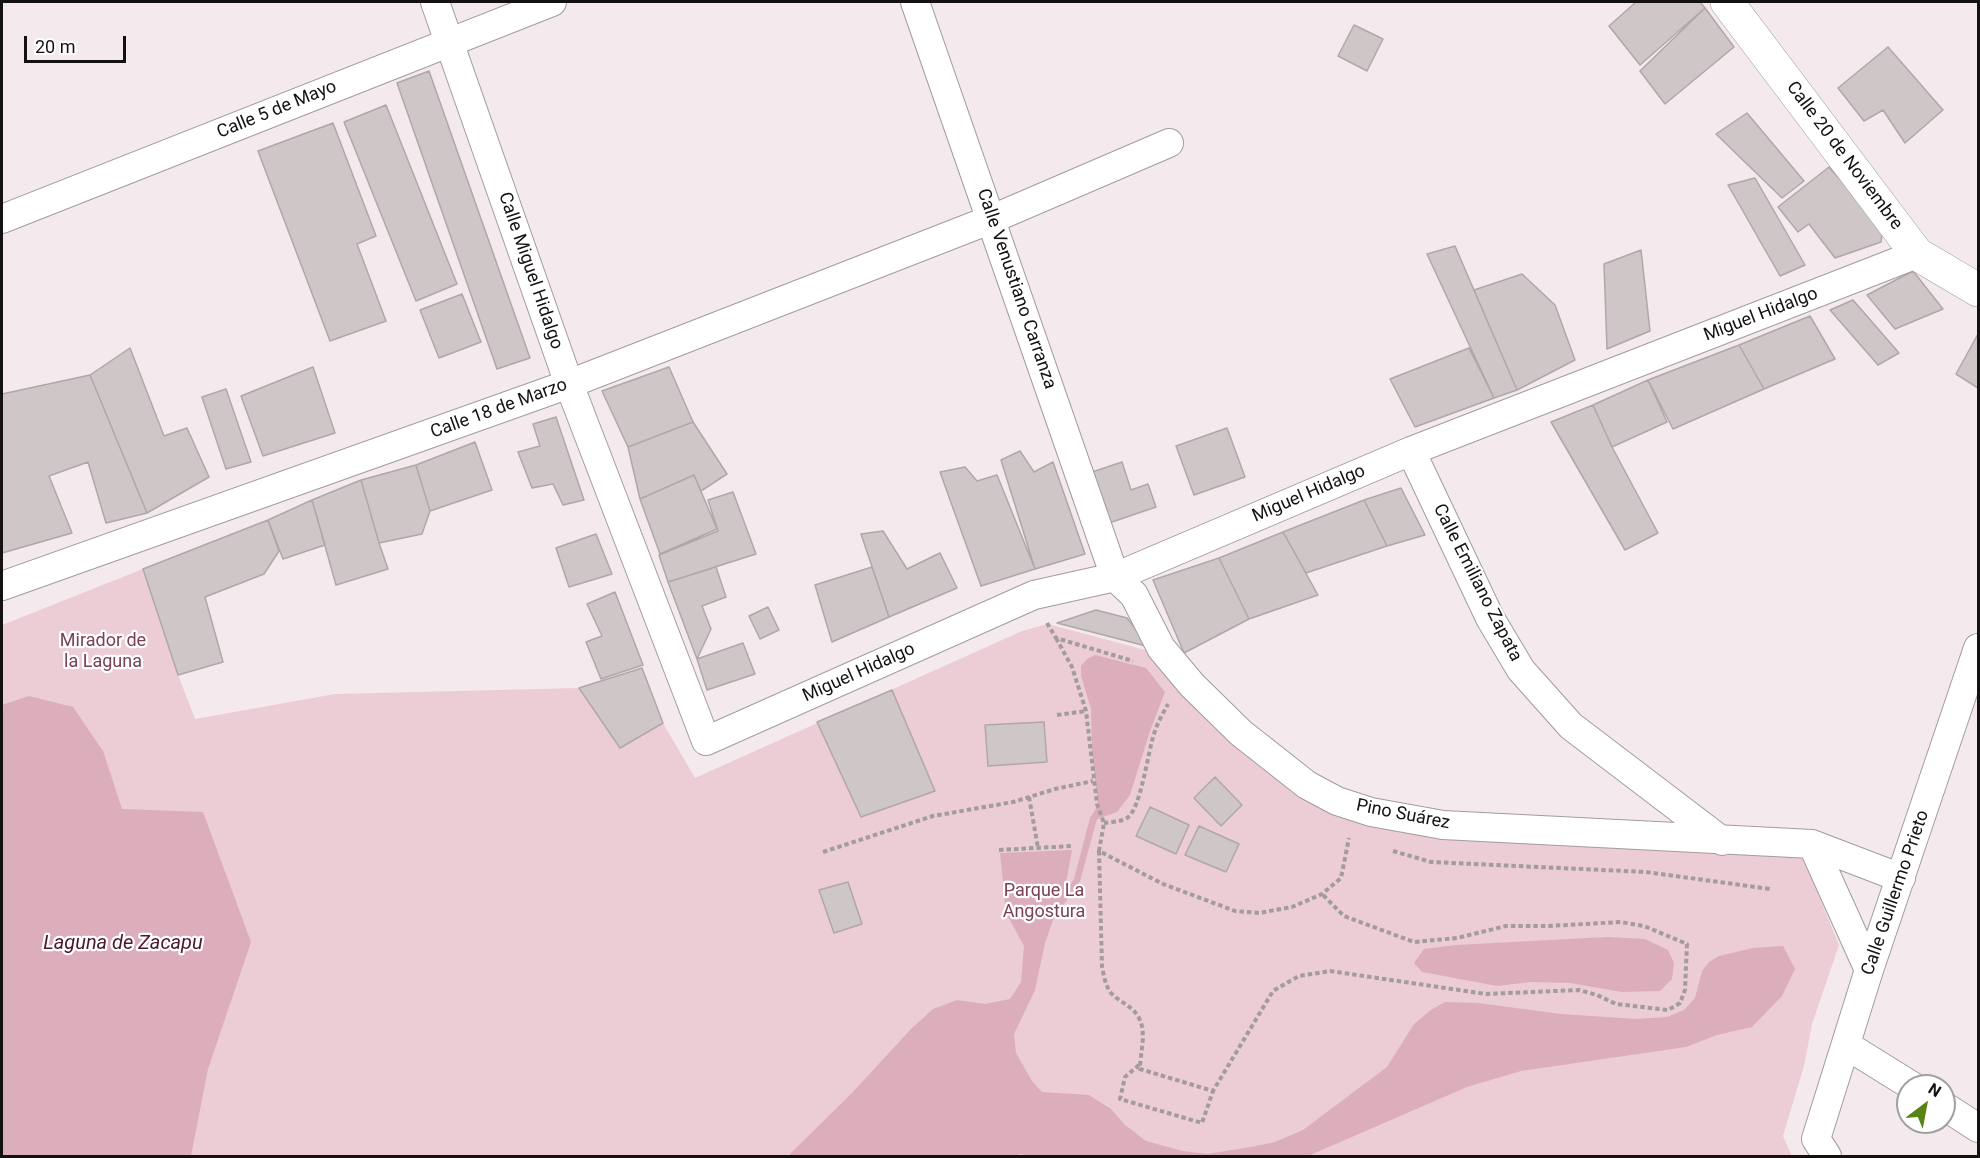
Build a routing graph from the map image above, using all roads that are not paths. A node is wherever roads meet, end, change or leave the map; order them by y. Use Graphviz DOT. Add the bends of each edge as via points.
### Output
graph roads {
  1 [pos="435,2"];
  2 [pos="552,2"];
  3 [pos="915,2"];
  4 [pos="1727,2"];
  5 [pos="450,40"];
  6 [pos="1169,143"];
  7 [pos="2,219"];
  8 [pos="992,219"];
  9 [pos="1917,254"];
  10 [pos="1978,290"];
  11 [pos="569,384"];
  12 [pos="1412,451"];
  13 [pos="1115,577"];
  14 [pos="2,586"];
  15 [pos="1978,648"];
  16 [pos="1969,708"];
  17 [pos="706,741"];
  18 [pos="1722,841"];
  19 [pos="1812,844"];
  20 [pos="1900,878"];
  21 [pos="1869,970"];
  22 [pos="1846,1045"];
  23 [pos="1896,1076"];
  24 [pos="1956,1114"];
  25 [pos="1978,1128"];
  26 [pos="1821,1148"];
  1 -- 5 [label="street, Calle Miguel Hidalgo"];
  2 -- 5 [label="street, Calle 5 de Mayo"];
  3 -- 8 [label="street, Calle Venustiano Carranza"];
  4 -- 9 [label="main road, Calle 20 de Noviembre"];
  5 -- 7 [label="street, Calle 5 de Mayo"];
  5 -- 11 [label="street, Calle Miguel Hidalgo"];
  6 -- 8 [label="street, Calle 18 de Marzo"];
  8 -- 11 [label="street, Calle 18 de Marzo"];
  8 -- 13 [label="street, Calle Venustiano Carranza"];
  9 -- 10 [label="main road, Calle 20 de Noviembre"];
  9 -- 12 [label="street, Miguel Hidalgo"];
  11 -- 14 [label="street, Calle 18 de Marzo"];
  11 -- 17 [label="street, Calle Miguel Hidalgo"];
  12 -- 13 [label="street, Miguel Hidalgo"];
  12 -- 18 [label="street, Calle Emiliano Zapata" via="1491,618 1521,670 1571,726"];
  13 -- 17 [label="street, Miguel Hidalgo" via="1034,595"];
  13 -- 18 [label="street, Pino Suárez" via="1134,596 1161,648 1192,685 1241,733 1307,785 1337,801 1371,812 1443,825"];
  15 -- 16 [label="street, Calle Guillermo Prieto"];
  16 -- 20 [label="street, Calle Guillermo Prieto"];
  18 -- 19 [label="street, Pino Suárez"];
  19 -- 20 [label="street, Pino Suárez"];
  19 -- 21 [label="street"];
  20 -- 21 [label="street, Calle Guillermo Prieto"];
  21 -- 22 [label="street, Calle Guillermo Prieto"];
  22 -- 23 [label="street"];
  22 -- 26 [label="street, Calle Guillermo Prieto"];
  24 -- 25 [label="street"];
}
